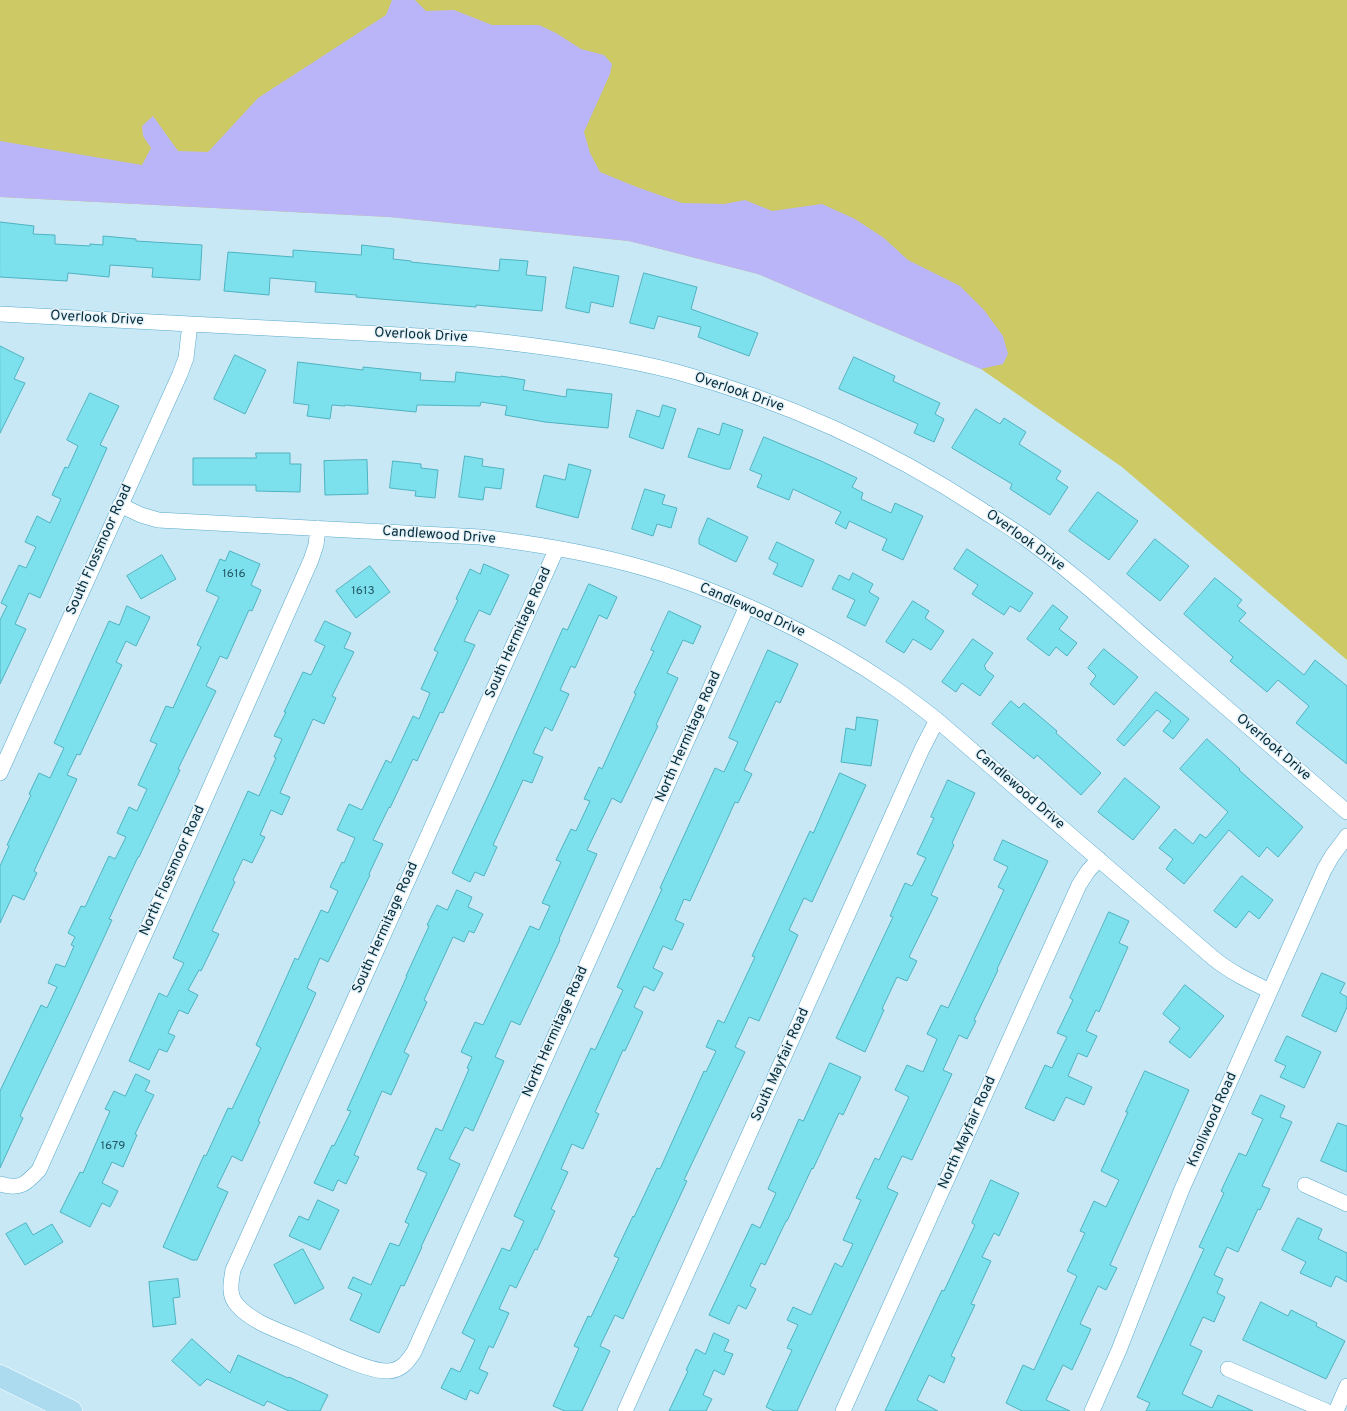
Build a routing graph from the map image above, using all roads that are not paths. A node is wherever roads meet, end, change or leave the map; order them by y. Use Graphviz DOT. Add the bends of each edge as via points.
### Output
graph roads {
  1 [pos="0,314"];
  2 [pos="190,324"];
  3 [pos="120,505"];
  4 [pos="318,528"];
  5 [pos="557,548"];
  6 [pos="747,606"];
  7 [pos="937,720"];
  8 [pos="0,774"];
  9 [pos="1347,812"];
  10 [pos="1347,836"];
  11 [pos="1099,859"];
  12 [pos="1270,991"];
  13 [pos="0,1184"];
  14 [pos="1305,1185"];
  15 [pos="1347,1204"];
  16 [pos="241,1308"];
  17 [pos="1228,1369"];
  18 [pos="0,1376"];
  19 [pos="1347,1386"];
  20 [pos="71,1411"];
  21 [pos="625,1411"];
  22 [pos="843,1411"];
  23 [pos="1092,1411"];
  24 [pos="1326,1411"];
  25 [pos="1336,1411"];
  1 -- 2 [label="street, Overlook Drive"];
  2 -- 3 [label="street, South Flossmoor Road" via="186,358 180,374"];
  2 -- 9 [label="street, Overlook Drive" via="476,339 545,346 677,372 793,412 909,465 1024,537 1083,584"];
  3 -- 4 [label="street, Candlewood Drive" via="158,520"];
  3 -- 8 [label="street, South Flossmoor Road"];
  4 -- 5 [label="street, Candlewood Drive" via="480,538"];
  4 -- 13 [label="street, North Flossmoor Road" via="311,560 39,1170 28,1182 12,1188"];
  5 -- 6 [label="street, Candlewood Drive" via="628,564"];
  5 -- 16 [label="street, South Hermitage Road" via="233,1270 230,1288 236,1304"];
  6 -- 7 [label="street, Candlewood Drive" via="850,660 896,689"];
  6 -- 16 [label="street, North Hermitage Road" via="414,1352 405,1365 389,1371 356,1363 262,1323"];
  7 -- 11 [label="street, Candlewood Drive"];
  7 -- 21 [label="street, South Mayfair Road"];
  10 -- 12 [label="street, Knollwood Road" via="1324,870"];
  11 -- 12 [label="street, Candlewood Drive" via="1222,965"];
  11 -- 22 [label="street, North Mayfair Road" via="1079,885"];
  12 -- 23 [label="street, Knollwood Road" via="1182,1189 1119,1350"];
  14 -- 15 [label="street"];
  17 -- 24 [label="street"];
  18 -- 20 [label="main road"];
  19 -- 25 [label="street"];
}
